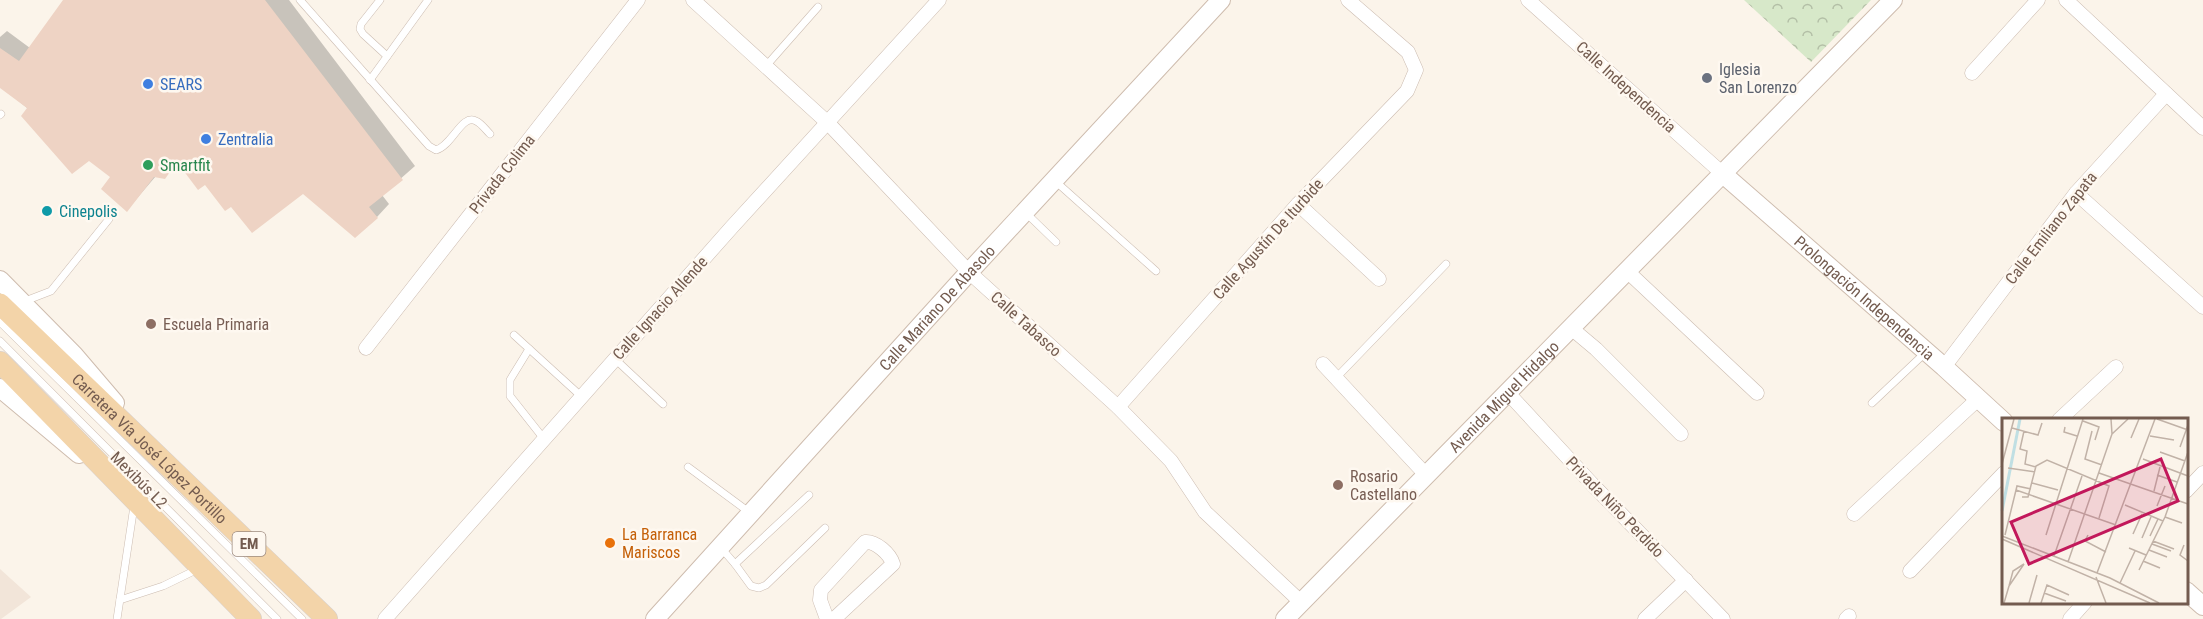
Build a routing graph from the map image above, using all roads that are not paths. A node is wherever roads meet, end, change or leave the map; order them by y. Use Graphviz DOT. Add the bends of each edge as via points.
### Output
graph roads {
  1 [pos="300,0"];
  2 [pos="380,0"];
  3 [pos="428,0"];
  4 [pos="638,0"];
  5 [pos="693,0"];
  6 [pos="939,0"];
  7 [pos="1221,0"];
  8 [pos="1348,0"];
  9 [pos="1528,0"];
  10 [pos="1893,0"];
  11 [pos="2038,0"];
  12 [pos="2066,0"];
  13 [pos="818,6"];
  14 [pos="387,56"];
  15 [pos="766,66"];
  16 [pos="1972,73"];
  17 [pos="370,81"];
  18 [pos="2166,93"];
  19 [pos="828,123"];
  20 [pos="2203,128"];
  21 [pos="490,134"];
  22 [pos="1723,174"];
  23 [pos="1054,180"];
  24 [pos="2076,193"];
  25 [pos="1298,204"];
  26 [pos="1025,212"];
  27 [pos="110,219"];
  28 [pos="1056,242"];
  29 [pos="1446,264"];
  30 [pos="1156,271"];
  31 [pos="1627,271"];
  32 [pos="969,272"];
  33 [pos="1379,279"];
  34 [pos="0,280"];
  35 [pos="22,302"];
  36 [pos="0,304"];
  37 [pos="2203,308"];
  38 [pos="0,322"];
  39 [pos="1571,328"];
  40 [pos="514,335"];
  41 [pos="0,341"];
  42 [pos="366,348"];
  43 [pos="529,349"];
  44 [pos="1926,352"];
  45 [pos="615,359"];
  46 [pos="1323,364"];
  47 [pos="1944,367"];
  48 [pos="2116,367"];
  49 [pos="5,375"];
  50 [pos="1336,378"];
  51 [pos="1508,393"];
  52 [pos="1757,393"];
  53 [pos="582,397"];
  54 [pos="1978,399"];
  55 [pos="663,404"];
  56 [pos="1872,404"];
  57 [pos="1118,407"];
  58 [pos="2061,418"];
  59 [pos="2002,420"];
  60 [pos="1681,434"];
  61 [pos="544,439"];
  62 [pos="688,467"];
  63 [pos="171,468"];
  64 [pos="2203,473"];
  65 [pos="2002,475"];
  66 [pos="1427,476"];
  67 [pos="2194,489"];
  68 [pos="809,495"];
  69 [pos="135,501"];
  70 [pos="751,513"];
  71 [pos="1854,514"];
  72 [pos="825,528"];
  73 [pos="720,547"];
  74 [pos="735,564"];
  75 [pos="200,568"];
  76 [pos="1910,570"];
  77 [pos="1686,580"];
  78 [pos="2188,592"];
  79 [pos="120,600"];
  80 [pos="1302,603"];
  81 [pos="2084,604"];
  82 [pos="2203,606"];
  83 [pos="117,619"];
  84 [pos="251,619"];
  85 [pos="277,619"];
  86 [pos="302,619"];
  87 [pos="327,619"];
  88 [pos="385,619"];
  89 [pos="655,619"];
  90 [pos="827,619"];
  91 [pos="834,619"];
  92 [pos="1285,619"];
  93 [pos="1645,619"];
  94 [pos="1723,619"];
  95 [pos="2070,619"];
  1 -- 17 [label="lane"];
  2 -- 14 [label="lane" via="360,28"];
  3 -- 14 [label="lane"];
  4 -- 42 [label="street, Privada Colima"];
  5 -- 15 [label="street, Calle Tabasco"];
  6 -- 19 [label="street, Calle Ignacio Allende"];
  7 -- 23 [label="street, Calle Mariano De Abasolo"];
  8 -- 25 [label="street, Calle Agustín De Iturbide" via="1408,52 1416,70 1407,91"];
  9 -- 22 [label="street, Calle Independencia"];
  10 -- 22 [label="street, Avenida Miguel Hidalgo"];
  11 -- 16 [label="street"];
  12 -- 18 [label="street"];
  13 -- 15 [label="lane"];
  14 -- 17 [label="lane"];
  15 -- 19 [label="street, Calle Tabasco"];
  17 -- 21 [label="lane" via="436,150 444,148 463,122 470,119"];
  18 -- 20 [label="street"];
  18 -- 24 [label="street, Calle Emiliano Zapata"];
  19 -- 32 [label="street, Calle Tabasco"];
  19 -- 45 [label="street, Calle Ignacio Allende"];
  22 -- 31 [label="street, Avenida Miguel Hidalgo"];
  22 -- 44 [label="street, Prolongación Independencia"];
  23 -- 26 [label="street, Calle Mariano De Abasolo"];
  23 -- 30 [label="lane"];
  24 -- 37 [label="street"];
  24 -- 47 [label="street, Calle Emiliano Zapata"];
  25 -- 33 [label="street"];
  25 -- 57 [label="street, Calle Agustín De Iturbide"];
  26 -- 28 [label="lane"];
  26 -- 32 [label="street, Calle Mariano De Abasolo"];
  27 -- 35 [label="lane" via="51,291"];
  29 -- 50 [label="lane"];
  31 -- 39 [label="street, Avenida Miguel Hidalgo"];
  31 -- 52 [label="street"];
  32 -- 57 [label="street, Calle Tabasco"];
  32 -- 70 [label="street, Calle Mariano De Abasolo"];
  34 -- 35 [label="street"];
  35 -- 63 [label="street"];
  36 -- 63 [label="main road, Carretera Vía José López Portillo / EM"];
  38 -- 86 [label="lane, Mexibús L2"];
  39 -- 51 [label="street, Avenida Miguel Hidalgo"];
  39 -- 60 [label="street"];
  40 -- 43 [label="lane"];
  41 -- 85 [label="lane, Mexibús L2"];
  43 -- 53 [label="lane"];
  43 -- 61 [label="lane" via="510,380 510,396"];
  44 -- 47 [label="street, Prolongación Independencia"];
  44 -- 56 [label="lane"];
  45 -- 53 [label="street, Calle Ignacio Allende"];
  45 -- 55 [label="lane"];
  46 -- 50 [label="street"];
  47 -- 54 [label="street, Prolongación Independencia"];
  48 -- 58 [label="street"];
  49 -- 69 [label="main road"];
  50 -- 66 [label="street"];
  51 -- 66 [label="street, Avenida Miguel Hidalgo"];
  51 -- 77 [label="street, Privada Niño Perdido"];
  53 -- 61 [label="street, Calle Ignacio Allende"];
  54 -- 59 [label="street, Prolongación Independencia"];
  54 -- 71 [label="street"];
  57 -- 80 [label="street, Calle Tabasco" via="1171,461 1205,512"];
  61 -- 88 [label="street, Calle Ignacio Allende"];
  62 -- 70 [label="lane"];
  63 -- 87 [label="main road, Carretera Vía José López Portillo / EM"];
  64 -- 67 [label="street"];
  65 -- 76 [label="street"];
  66 -- 80 [label="street, Avenida Miguel Hidalgo"];
  68 -- 74 [label="lane"];
  69 -- 75 [label="main road"];
  69 -- 79 [label="lane"];
  70 -- 73 [label="street, Calle Mariano De Abasolo"];
  72 -- 74 [label="lane" via="759,588 751,586"];
  73 -- 74 [label="lane"];
  73 -- 89 [label="street, Calle Mariano De Abasolo"];
  75 -- 79 [label="lane"];
  75 -- 84 [label="main road"];
  77 -- 93 [label="street"];
  77 -- 94 [label="street, Privada Niño Perdido"];
  78 -- 82 [label="street"];
  79 -- 83 [label="lane"];
  80 -- 92 [label="street, Avenida Miguel Hidalgo"];
  81 -- 95 [label="street"];
  90 -- 91 [label="street" via="820,600 821,590 865,542 874,543 893,564"];
}
